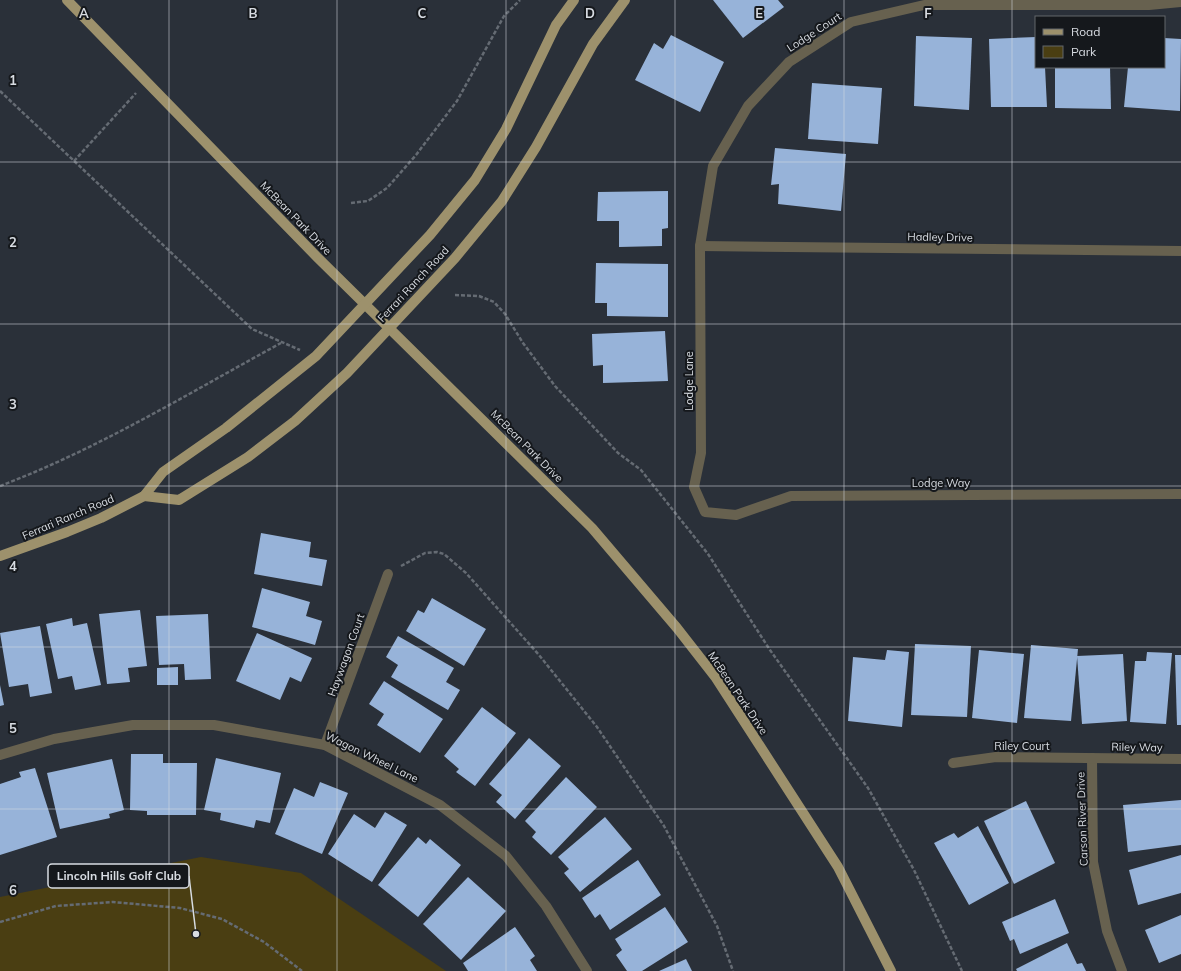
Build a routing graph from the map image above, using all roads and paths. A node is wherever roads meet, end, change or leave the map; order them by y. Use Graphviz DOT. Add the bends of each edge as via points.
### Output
graph roads {
  1 [pos="66,0"];
  2 [pos="520,0"];
  3 [pos="574,0"];
  4 [pos="625,0"];
  5 [pos="1181,2"];
  6 [pos="147,81"];
  7 [pos="0,91"];
  8 [pos="74,162"];
  9 [pos="351,203"];
  10 [pos="700,246"];
  11 [pos="1181,251"];
  12 [pos="455,295"];
  13 [pos="365,304"];
  14 [pos="389,327"];
  15 [pos="282,343"];
  16 [pos="316,356"];
  17 [pos="0,486"];
  18 [pos="1181,494"];
  19 [pos="144,496"];
  20 [pos="705,512"];
  21 [pos="0,556"];
  22 [pos="388,574"];
  23 [pos="325,745"];
  24 [pos="0,754"];
  25 [pos="1092,758"];
  26 [pos="1181,759"];
  27 [pos="953,764"];
  28 [pos="0,922"];
  29 [pos="302,971"];
  30 [pos="587,971"];
  31 [pos="733,971"];
  32 [pos="891,971"];
  33 [pos="962,971"];
  34 [pos="1122,971"];
  1 -- 6 [label="main road, McBean Park Drive"];
  2 -- 9 [label="path" via="504,16 457,101 416,155 387,188 368,201"];
  3 -- 13 [label="main road, Ferrari Ranch Road" via="556,25 506,129 475,180 430,235"];
  4 -- 14 [label="main road, Ferrari Ranch Road" via="593,44 536,147 502,200 455,258"];
  5 -- 10 [label="street, Lodge Court" via="1149,5 924,4 851,22 789,62 748,106 713,166"];
  6 -- 8 [label="path"];
  6 -- 13 [label="main road, McBean Park Drive"];
  7 -- 8 [label="path"];
  8 -- 15 [label="path" via="252,329"];
  10 -- 11 [label="street, Hadley Drive"];
  10 -- 20 [label="street, Lodge Lane" via="701,454 694,487"];
  12 -- 33 [label="path" via="479,296 494,302 555,386 618,453 641,470 708,554 770,650 868,788 914,870"];
  13 -- 14 [label="main road, McBean Park Drive"];
  13 -- 16 [label="main road, Ferrari Ranch Road"];
  14 -- 19 [label="main road, Ferrari Ranch Road" via="332,388 295,422 248,457 179,500"];
  14 -- 32 [label="main road, McBean Park Drive" via="592,528 712,672 838,867"];
  15 -- 16 [label="path"];
  15 -- 17 [label="path" via="114,434 34,473"];
  16 -- 19 [label="main road, Ferrari Ranch Road" via="226,428 164,472"];
  18 -- 20 [label="street, Lodge Way" via="791,496 736,515"];
  19 -- 21 [label="main road, Ferrari Ranch Road" via="101,518"];
  22 -- 23 [label="street, Haywagon Court"];
  22 -- 31 [label="path" via="425,553 444,554 504,613 597,727 664,826 717,926"];
  23 -- 24 [label="street, Wagon Wheel Lane" via="214,725 133,725 54,739"];
  23 -- 30 [label="street, Wagon Wheel Lane" via="440,804 506,856 546,906"];
  25 -- 26 [label="street, Riley Way"];
  25 -- 27 [label="street, Riley Court" via="996,757"];
  25 -- 34 [label="street, Carson River Drive" via="1093,862 1107,931"];
  28 -- 29 [label="path" via="56,906 113,902 180,908 222,919 264,942"];
}
